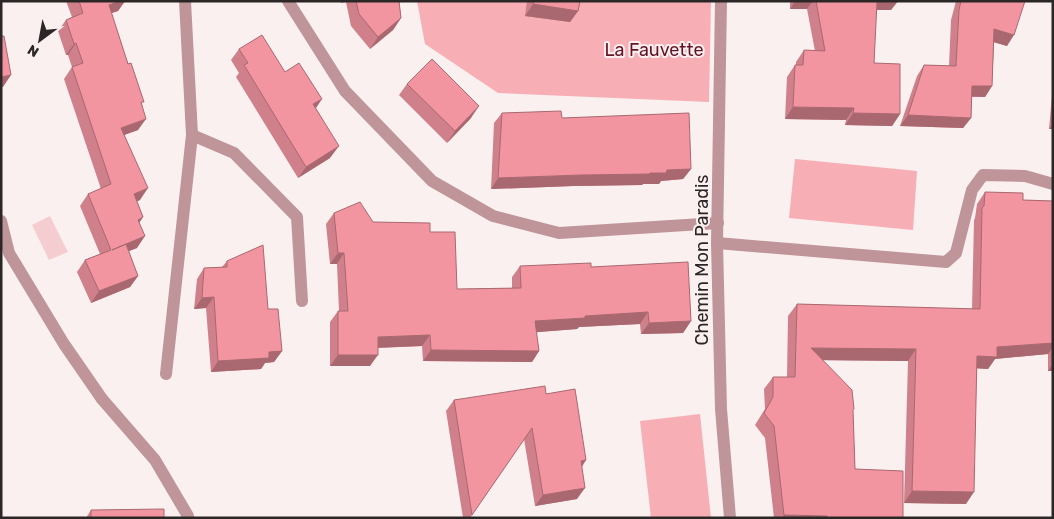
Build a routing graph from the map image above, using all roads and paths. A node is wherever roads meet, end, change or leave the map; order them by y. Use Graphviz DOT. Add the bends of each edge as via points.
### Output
graph roads {
  1 [pos="185,1"];
  2 [pos="288,1"];
  3 [pos="721,1"];
  4 [pos="192,135"];
  5 [pos="1053,184"];
  6 [pos="1,221"];
  7 [pos="718,223"];
  8 [pos="717,243"];
  9 [pos="302,301"];
  10 [pos="166,374"];
  11 [pos="188,518"];
  12 [pos="730,518"];
  1 -- 4 [label="street"];
  2 -- 7 [label="street" via="345,92 432,181 493,216 559,233"];
  3 -- 7 [label="street, Chemin Mon Paradis"];
  4 -- 9 [label="street" via="234,153 297,217"];
  4 -- 10 [label="street"];
  5 -- 8 [label="street" via="1025,176 983,176 972,190 956,253 946,262"];
  6 -- 11 [label="street" via="9,253 64,344 102,399 155,460"];
  7 -- 8 [label="street, Chemin Mon Paradis"];
  8 -- 12 [label="street, Chemin Mon Paradis" via="721,410"];
}
